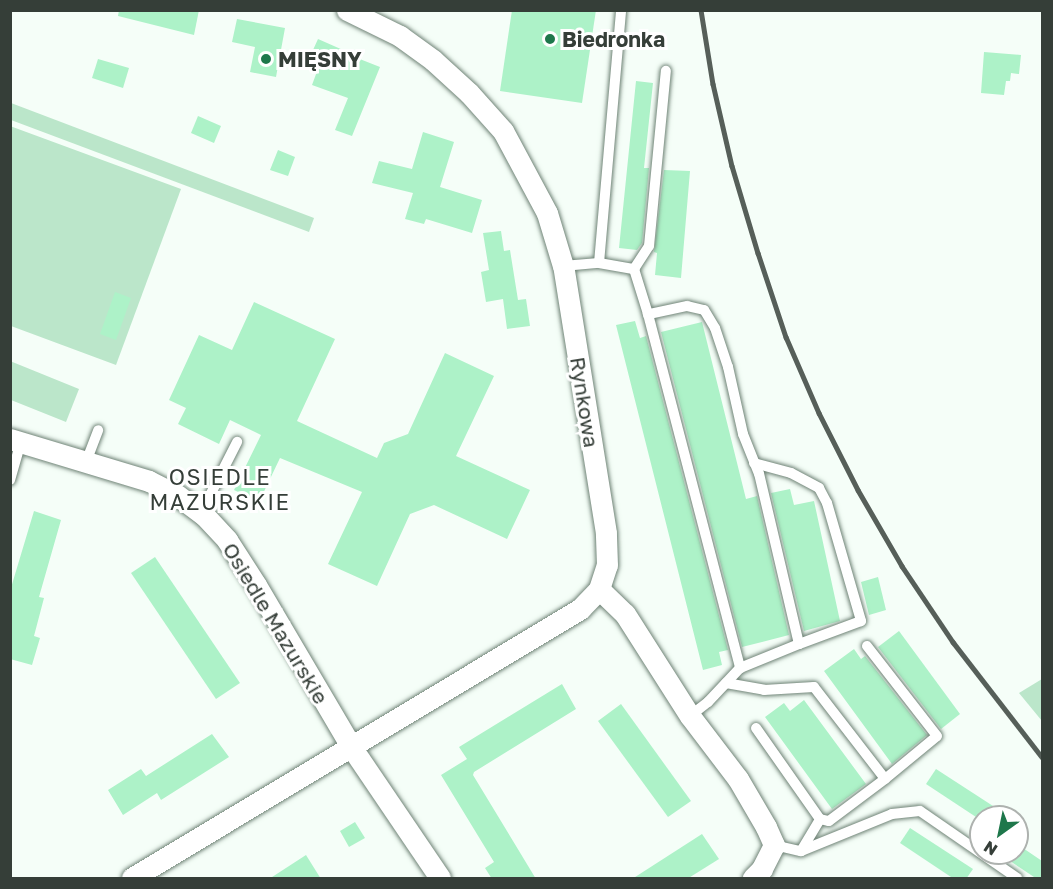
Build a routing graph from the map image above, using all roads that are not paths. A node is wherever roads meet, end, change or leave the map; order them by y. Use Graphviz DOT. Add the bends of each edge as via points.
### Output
graph roads {
  1 [pos="347,10"];
  2 [pos="621,10"];
  3 [pos="666,71"];
  4 [pos="599,263"];
  5 [pos="563,266"];
  6 [pos="634,269"];
  7 [pos="648,314"];
  8 [pos="98,430"];
  9 [pos="16,441"];
  10 [pos="237,442"];
  11 [pos="86,462"];
  12 [pos="754,464"];
  13 [pos="10,480"];
  14 [pos="201,513"];
  15 [pos="598,588"];
  16 [pos="799,644"];
  17 [pos="867,646"];
  18 [pos="740,668"];
  19 [pos="726,683"];
  20 [pos="690,716"];
  21 [pos="756,728"];
  22 [pos="352,748"];
  23 [pos="885,779"];
  24 [pos="820,819"];
  25 [pos="774,845"];
  26 [pos="801,851"];
  27 [pos="132,879"];
  28 [pos="440,879"];
  29 [pos="753,879"];
  30 [pos="1017,879"];
  1 -- 5 [label="street, Rynkowa" via="386,27 433,60 503,131 547,213"];
  2 -- 4 [label="lane"];
  3 -- 6 [label="lane" via="650,246"];
  4 -- 5 [label="lane"];
  4 -- 6 [label="lane"];
  5 -- 15 [label="street, Rynkowa" via="606,533 607,565"];
  6 -- 7 [label="lane"];
  7 -- 12 [label="lane" via="687,306 704,310 715,328 728,367 743,435"];
  7 -- 18 [label="lane"];
  8 -- 11 [label="lane"];
  9 -- 11 [label="street, Osiedle Mazurskie"];
  9 -- 13 [label="lane"];
  10 -- 14 [label="lane"];
  11 -- 14 [label="street, Osiedle Mazurskie" via="149,481"];
  12 -- 16 [label="lane"];
  12 -- 16 [label="lane" via="791,473 819,488 827,502 861,621"];
  14 -- 22 [label="street, Osiedle Mazurskie" via="227,540 256,585"];
  15 -- 20 [label="street" via="625,614"];
  15 -- 22 [label="street, Rynkowa" via="580,609"];
  16 -- 18 [label="lane"];
  17 -- 23 [label="lane" via="937,736"];
  18 -- 19 [label="lane"];
  19 -- 20 [label="lane"];
  19 -- 23 [label="lane" via="764,690 814,687"];
  20 -- 25 [label="street" via="738,779"];
  21 -- 24 [label="lane"];
  22 -- 27 [label="street, Rynkowa"];
  22 -- 28 [label="street, Osiedle Mazurskie"];
  23 -- 24 [label="lane" via="829,821"];
  24 -- 26 [label="lane"];
  25 -- 26 [label="lane"];
  25 -- 29 [label="street"];
  26 -- 30 [label="lane" via="892,814 920,811"];
}
